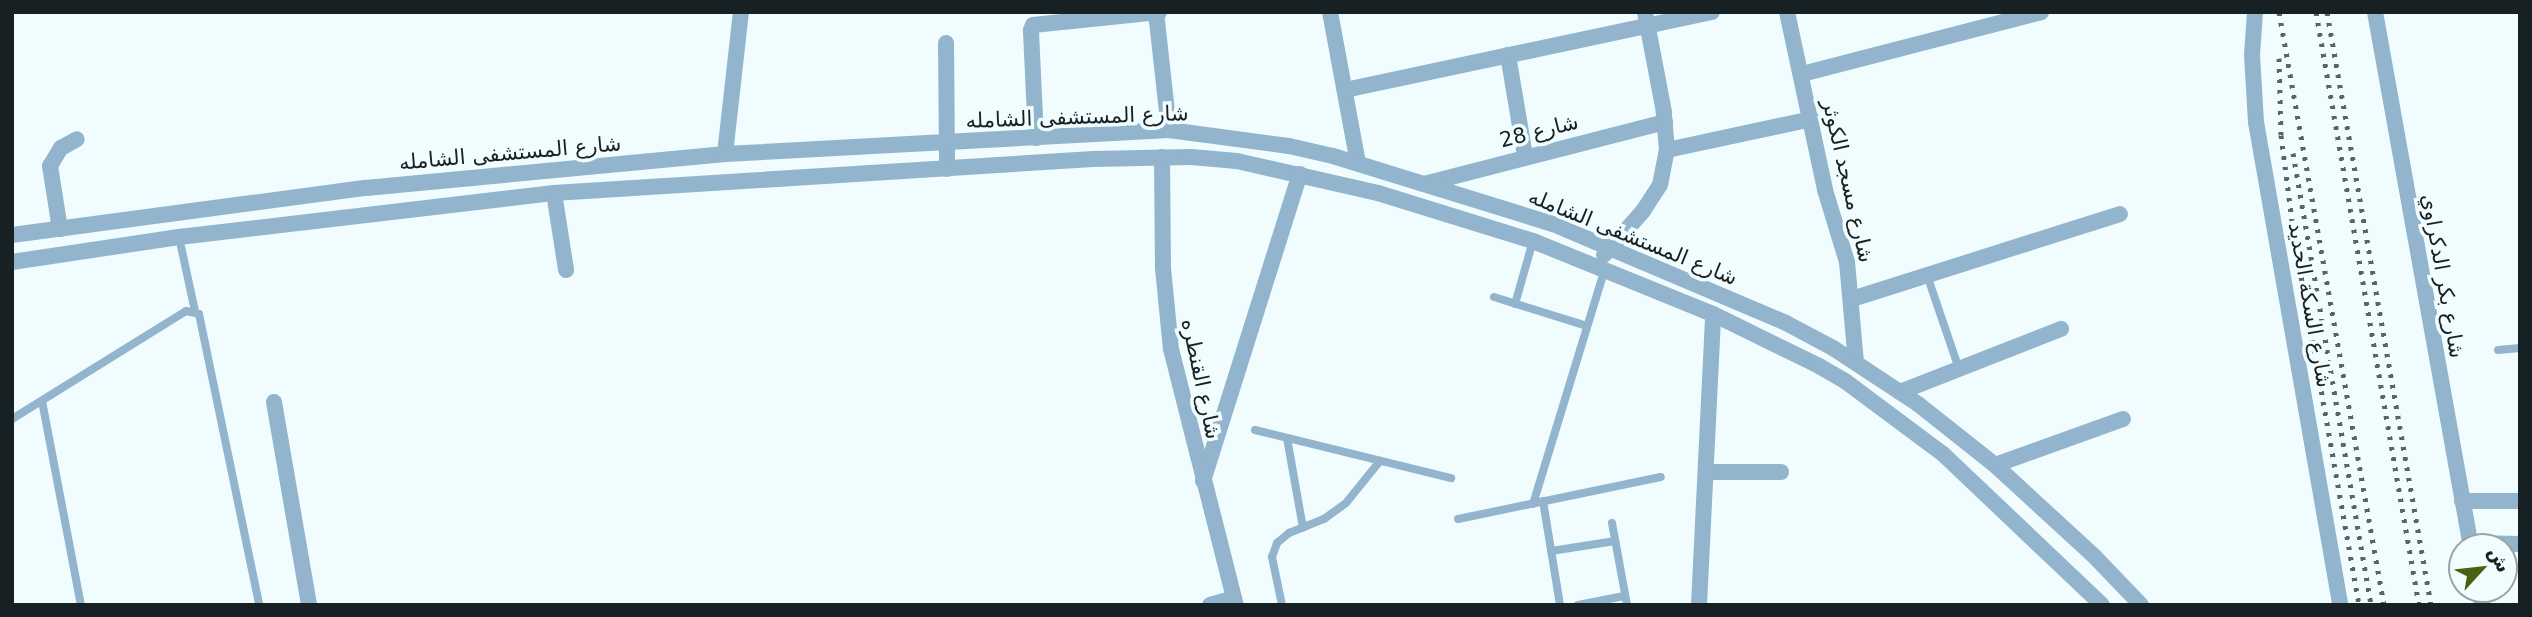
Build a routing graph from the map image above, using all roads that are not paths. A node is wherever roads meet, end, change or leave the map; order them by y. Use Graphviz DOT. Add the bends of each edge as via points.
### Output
graph roads {
  1 [pos="741,12"];
  2 [pos="1157,12"];
  3 [pos="1330,12"];
  4 [pos="1712,12"];
  5 [pos="2041,12"];
  6 [pos="2255,12"];
  7 [pos="2375,12"];
  8 [pos="1785,15"];
  9 [pos="1646,19"];
  10 [pos="946,43"];
  11 [pos="1508,55"];
  12 [pos="1802,74"];
  13 [pos="1345,90"];
  14 [pos="1812,119"];
  15 [pos="1665,122"];
  16 [pos="1169,130"];
  17 [pos="1035,138"];
  18 [pos="77,139"];
  19 [pos="947,142"];
  20 [pos="1667,150"];
  21 [pos="726,154"];
  22 [pos="1525,156"];
  23 [pos="1162,157"];
  24 [pos="1358,163"];
  25 [pos="947,169"];
  26 [pos="1300,174"];
  27 [pos="1424,184"];
  28 [pos="554,193"];
  29 [pos="2120,214"];
  30 [pos="60,229"];
  31 [pos="12,235"];
  32 [pos="179,237"];
  33 [pos="1533,241"];
  34 [pos="1611,247"];
  35 [pos="12,262"];
  36 [pos="1601,266"];
  37 [pos="566,270"];
  38 [pos="1927,275"];
  39 [pos="1494,297"];
  40 [pos="1852,299"];
  41 [pos="1515,304"];
  42 [pos="195,311"];
  43 [pos="1713,314"];
  44 [pos="1587,326"];
  45 [pos="2061,329"];
  46 [pos="2520,348"];
  47 [pos="2498,351"];
  48 [pos="1856,362"];
  49 [pos="1959,369"];
  50 [pos="1900,392"];
  51 [pos="42,401"];
  52 [pos="274,402"];
  53 [pos="12,419"];
  54 [pos="2123,419"];
  55 [pos="1255,430"];
  56 [pos="1287,438"];
  57 [pos="1380,461"];
  58 [pos="1995,465"];
  59 [pos="1706,472"];
  60 [pos="1781,472"];
  61 [pos="1661,477"];
  62 [pos="1451,478"];
  63 [pos="1203,481"];
  64 [pos="2462,501"];
  65 [pos="2520,501"];
  66 [pos="1543,502"];
  67 [pos="1532,503"];
  68 [pos="1458,519"];
  69 [pos="1612,523"];
  70 [pos="1303,528"];
  71 [pos="2468,533"];
  72 [pos="1615,541"];
  73 [pos="1551,551"];
  74 [pos="1700,584"];
  75 [pos="1625,600"];
  76 [pos="1235,601"];
  77 [pos="81,605"];
  78 [pos="259,605"];
  79 [pos="309,605"];
  80 [pos="1210,605"];
  81 [pos="1282,605"];
  82 [pos="1560,605"];
  83 [pos="1578,605"];
  84 [pos="1699,605"];
  85 [pos="1713,605"];
  86 [pos="2102,605"];
  87 [pos="2141,605"];
  88 [pos="2340,605"];
  1 -- 21 [label="street"];
  2 -- 16 [label="street"];
  2 -- 17 [label="street" via="1033,25"];
  3 -- 13 [label="street"];
  4 -- 9 [label="street"];
  5 -- 12 [label="street"];
  6 -- 88 [label="street, شارع السكة الحديد" via="2256,122"];
  7 -- 64 [label="street, شارع بكر الدكراوي"];
  8 -- 12 [label="street, شارع مسجد الكوثر"];
  9 -- 11 [label="street"];
  9 -- 15 [label="street"];
  10 -- 19 [label="street"];
  11 -- 13 [label="street"];
  11 -- 22 [label="street"];
  12 -- 14 [label="street, شارع مسجد الكوثر"];
  13 -- 24 [label="street"];
  14 -- 20 [label="street"];
  14 -- 40 [label="street, شارع مسجد الكوثر"];
  15 -- 20 [label="street"];
  15 -- 22 [label="street, شارع 28"];
  16 -- 17 [label="street, شارع المستشفى الشامله"];
  16 -- 24 [label="street, شارع المستشفى الشامله" via="1289,146"];
  17 -- 19 [label="street, شارع المستشفى الشامله"];
  18 -- 30 [label="street" via="61,148 50,166"];
  19 -- 21 [label="street, شارع المستشفى الشامله"];
  19 -- 25 [label="street"];
  20 -- 34 [label="street" via="1660,185"];
  21 -- 30 [label="street, شارع المستشفى الشامله" via="366,188"];
  22 -- 27 [label="street, شارع 28"];
  23 -- 25 [label="street, شارع المستشفى الشامله"];
  23 -- 26 [label="street, شارع المستشفى الشامله" via="1237,161"];
  23 -- 63 [label="street, شارع القنطره" via="1166,309 1177,382"];
  24 -- 27 [label="street, شارع المستشفى الشامله"];
  25 -- 28 [label="street, شارع المستشفى الشامله"];
  26 -- 33 [label="street, شارع المستشفى الشامله"];
  26 -- 63 [label="street"];
  27 -- 34 [label="street, شارع المستشفى الشامله"];
  28 -- 32 [label="street, شارع المستشفى الشامله"];
  28 -- 37 [label="street"];
  29 -- 38 [label="street"];
  30 -- 31 [label="street, شارع المستشفى الشامله"];
  32 -- 35 [label="street, شارع المستشفى الشامله"];
  32 -- 42 [label="lane"];
  33 -- 36 [label="street, شارع المستشفى الشامله"];
  33 -- 41 [label="lane"];
  34 -- 36 [label="street"];
  34 -- 48 [label="street, شارع المستشفى الشامله" via="1786,323"];
  36 -- 43 [label="street, شارع المستشفى الشامله"];
  36 -- 44 [label="lane"];
  38 -- 40 [label="street"];
  38 -- 49 [label="lane"];
  39 -- 41 [label="lane"];
  40 -- 48 [label="street, شارع مسجد الكوثر"];
  41 -- 44 [label="lane"];
  42 -- 51 [label="lane" via="186,311"];
  42 -- 78 [label="lane" via="203,322"];
  43 -- 59 [label="street"];
  43 -- 86 [label="street, شارع المستشفى الشامله" via="1845,381 1905,425 1943,454"];
  44 -- 67 [label="lane"];
  45 -- 49 [label="street"];
  46 -- 47 [label="lane"];
  48 -- 50 [label="street, شارع المستشفى الشامله"];
  49 -- 50 [label="street"];
  50 -- 58 [label="street, شارع المستشفى الشامله"];
  51 -- 53 [label="lane"];
  51 -- 77 [label="lane"];
  52 -- 79 [label="street"];
  54 -- 58 [label="street"];
  55 -- 56 [label="lane"];
  56 -- 57 [label="lane"];
  56 -- 70 [label="lane"];
  57 -- 62 [label="lane"];
  57 -- 70 [label="lane" via="1346,503"];
  58 -- 87 [label="street, شارع المستشفى الشامله"];
  59 -- 60 [label="street"];
  59 -- 74 [label="street"];
  61 -- 66 [label="lane"];
  63 -- 76 [label="street, شارع القنطره"];
  64 -- 65 [label="street"];
  64 -- 71 [label="street, شارع بكر الدكراوي"];
  66 -- 67 [label="lane"];
  66 -- 73 [label="lane"];
  67 -- 68 [label="lane"];
  69 -- 72 [label="lane"];
  70 -- 81 [label="lane" via="1283,537 1273,550"];
  72 -- 73 [label="lane"];
  72 -- 75 [label="lane"];
  73 -- 82 [label="lane"];
  74 -- 84 [label="street"];
  74 -- 85 [label="street"];
  75 -- 83 [label="lane"];
  76 -- 80 [label="street"];
}
